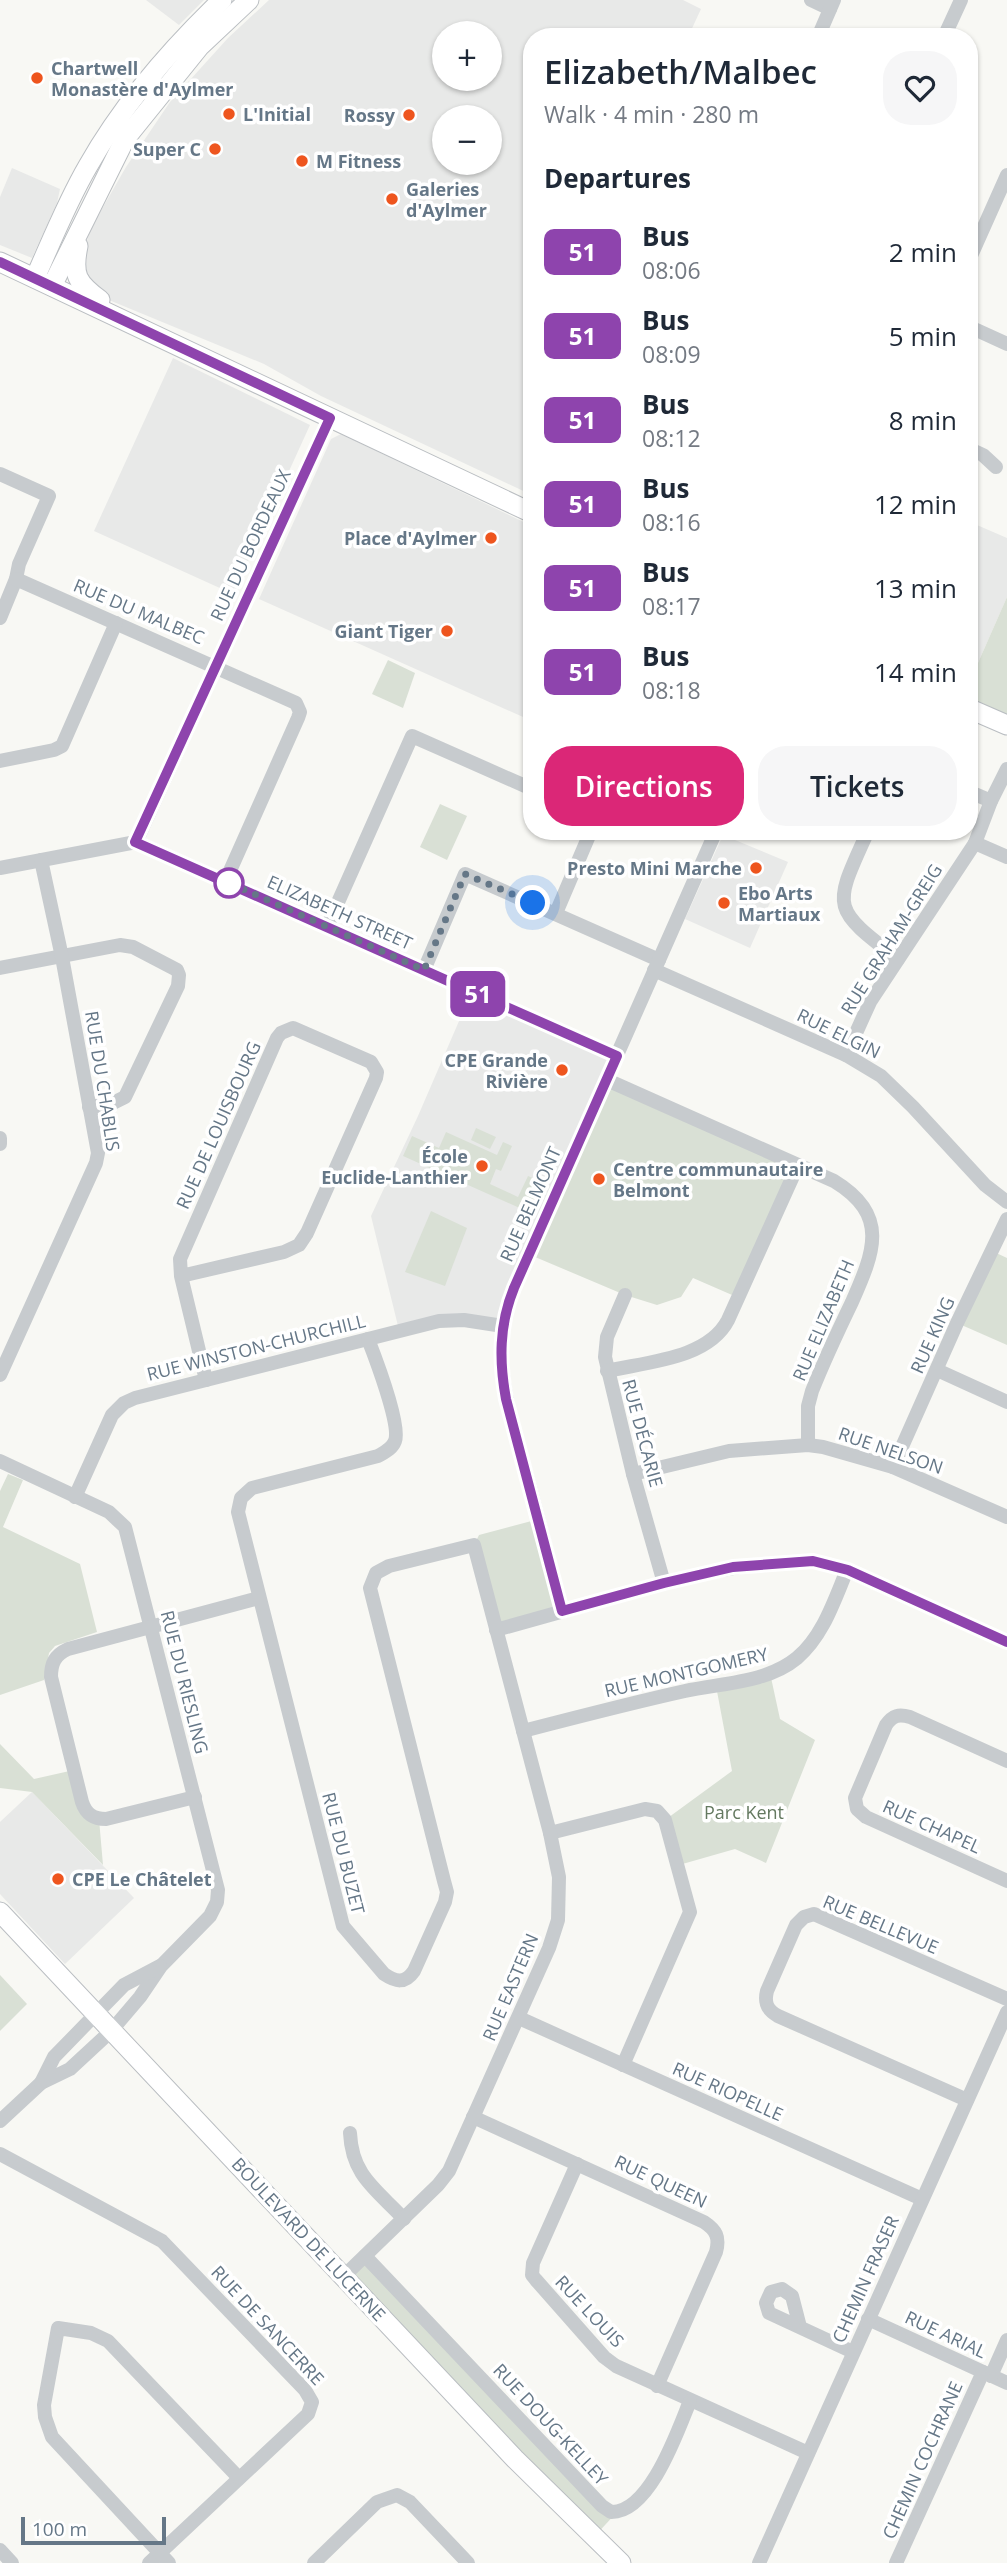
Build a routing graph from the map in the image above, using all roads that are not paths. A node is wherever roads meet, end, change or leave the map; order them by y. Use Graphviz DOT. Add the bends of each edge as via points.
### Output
graph roads {
  1 [pos="222,0"];
  2 [pos="249,0"];
  3 [pos="811,0"];
  4 [pos="961,0"];
  5 [pos="832,4"];
  6 [pos="822,28"];
  7 [pos="948,28"];
  8 [pos="1007,175"];
  9 [pos="86,219"];
  10 [pos="978,240"];
  11 [pos="0,262"];
  12 [pos="43,282"];
  13 [pos="135,325"];
  14 [pos="978,331"];
  15 [pos="1007,344"];
  16 [pos="330,418"];
  17 [pos="978,453"];
  18 [pos="996,467"];
  19 [pos="0,474"];
  20 [pos="523,509"];
  21 [pos="16,579"];
  22 [pos="0,618"];
  23 [pos="116,623"];
  24 [pos="216,666"];
  25 [pos="978,712"];
  26 [pos="1007,725"];
  27 [pos="0,761"];
  28 [pos="1007,769"];
  29 [pos="523,785"];
  30 [pos="978,795"];
  31 [pos="991,801"];
  32 [pos="978,835"];
  33 [pos="587,840"];
  34 [pos="712,840"];
  35 [pos="864,840"];
  36 [pos="976,840"];
  37 [pos="135,842"];
  38 [pos="975,843"];
  39 [pos="1007,857"];
  40 [pos="41,860"];
  41 [pos="0,868"];
  42 [pos="225,881"];
  43 [pos="556,913"];
  44 [pos="327,927"];
  45 [pos="62,957"];
  46 [pos="898,959"];
  47 [pos="657,965"];
  48 [pos="0,968"];
  49 [pos="424,970"];
  50 [pos="846,1055"];
  51 [pos="617,1056"];
  52 [pos="607,1080"];
  53 [pos="89,1107"];
  54 [pos="0,1138"];
  55 [pos="0,1144"];
  56 [pos="799,1165"];
  57 [pos="1007,1202"];
  58 [pos="1007,1219"];
  59 [pos="181,1276"];
  60 [pos="625,1295"];
  61 [pos="503,1326"];
  62 [pos="368,1339"];
  63 [pos="3,1359"];
  64 [pos="937,1370"];
  65 [pos="607,1371"];
  66 [pos="0,1375"];
  67 [pos="206,1380"];
  68 [pos="1007,1402"];
  69 [pos="808,1445"];
  70 [pos="0,1461"];
  71 [pos="893,1467"];
  72 [pos="633,1474"];
  73 [pos="75,1497"];
  74 [pos="1007,1517"];
  75 [pos="474,1545"];
  76 [pos="848,1570"];
  77 [pos="664,1583"];
  78 [pos="259,1598"];
  79 [pos="562,1611"];
  80 [pos="151,1627"];
  81 [pos="496,1630"];
  82 [pos="1007,1642"];
  83 [pos="523,1731"];
  84 [pos="1007,1761"];
  85 [pos="195,1797"];
  86 [pos="550,1833"];
  87 [pos="1007,1881"];
  88 [pos="0,1912"];
  89 [pos="161,1966"];
  90 [pos="1007,1999"];
  91 [pos="1007,2012"];
  92 [pos="97,2016"];
  93 [pos="519,2018"];
  94 [pos="111,2031"];
  95 [pos="623,2065"];
  96 [pos="41,2083"];
  97 [pos="967,2100"];
  98 [pos="473,2117"];
  99 [pos="0,2121"];
  100 [pos="350,2133"];
  101 [pos="0,2154"];
  102 [pos="577,2164"];
  103 [pos="922,2199"];
  104 [pos="404,2219"];
  105 [pos="365,2256"];
  106 [pos="344,2276"];
  107 [pos="868,2319"];
  108 [pos="800,2327"];
  109 [pos="1007,2340"];
  110 [pos="853,2352"];
  111 [pos="987,2374"];
  112 [pos="1007,2383"];
  113 [pos="657,2386"];
  114 [pos="690,2400"];
  115 [pos="808,2453"];
  116 [pos="239,2478"];
  117 [pos="0,2550"];
  118 [pos="159,2560"];
  119 [pos="12,2563"];
  120 [pos="315,2563"];
  121 [pos="468,2563"];
  122 [pos="621,2563"];
  123 [pos="759,2563"];
  124 [pos="896,2563"];
  1 -- 12 [label="main road" via="173,50 108,133 82,177"];
  2 -- 9 [label="main road" via="212,32 125,139"];
  3 -- 5 [label="street"];
  4 -- 7 [label="street"];
  5 -- 6 [label="street"];
  8 -- 10 [label="street"];
  9 -- 12 [label="main road"];
  9 -- 13 [label="main road" via="76,255 76,275 83,287"];
  11 -- 12 [label="main road"];
  12 -- 13 [label="main road"];
  13 -- 16 [label="main road"];
  14 -- 15 [label="street"];
  16 -- 20 [label="main road"];
  16 -- 24 [label="street, RUE DU BORDEAUX"];
  17 -- 18 [label="street"];
  19 -- 21 [label="street" via="49,496"];
  21 -- 22 [label="street"];
  21 -- 23 [label="street, RUE DU MALBEC"];
  23 -- 24 [label="street, RUE DU MALBEC"];
  23 -- 27 [label="street" via="62,746"];
  24 -- 37 [label="street, RUE DU BORDEAUX"];
  24 -- 42 [label="street, RUE DU MALBEC" via="291,699 300,712"];
  25 -- 26 [label="main road"];
  28 -- 31 [label="street, RUE GRAHAM-GREIG"];
  29 -- 44 [label="street" via="412,736"];
  30 -- 31 [label="street"];
  31 -- 32 [label="street, RUE GRAHAM-GREIG"];
  33 -- 43 [label="street"];
  34 -- 47 [label="street, RUE BELMONT"];
  35 -- 46 [label="street" via="847,879 843,903 853,924"];
  36 -- 38 [label="street, RUE GRAHAM-GREIG"];
  37 -- 40 [label="street"];
  37 -- 42 [label="street, ELIZABETH STREET"];
  38 -- 39 [label="street"];
  38 -- 46 [label="street, RUE GRAHAM-GREIG"];
  40 -- 41 [label="street"];
  40 -- 45 [label="street, RUE DU CHABLIS"];
  42 -- 44 [label="street, ELIZABETH STREET"];
  43 -- 47 [label="street, RUE ELGIN"];
  43 -- 49 [label="street, RUE ELGIN" via="465,874"];
  44 -- 49 [label="street, ELIZABETH STREET"];
  45 -- 48 [label="street"];
  45 -- 53 [label="street, RUE DU CHABLIS"];
  45 -- 53 [label="street" via="126,945 173,966 180,975 125,1097"];
  46 -- 50 [label="street, RUE GRAHAM-GREIG" via="870,1002"];
  47 -- 50 [label="street, RUE ELGIN"];
  47 -- 51 [label="street, RUE BELMONT"];
  49 -- 51 [label="street, ELIZABETH STREET"];
  50 -- 57 [label="street, RUE ELGIN" via="898,1091 985,1185"];
  51 -- 52 [label="street, RUE BELMONT"];
  52 -- 56 [label="street, RUE ELIZABETH"];
  52 -- 61 [label="street, RUE BELMONT" via="514,1288"];
  53 -- 63 [label="street, RUE DU CHABLIS" via="96,1163"];
  54 -- 55 [label="street"];
  56 -- 65 [label="street" via="718,1335 693,1351"];
  56 -- 69 [label="street, RUE ELIZABETH" via="853,1194 866,1209 873,1235 869,1261 812,1391"];
  58 -- 64 [label="street, RUE KING"];
  59 -- 59 [label="street, RUE DE LOUISBOURG" via="183,1251 281,1033 293,1028 371,1062 376,1078 299,1245"];
  59 -- 67 [label="street, RUE DE LOUISBOURG"];
  60 -- 65 [label="street, RUE DÉCARIE" via="605,1343"];
  61 -- 62 [label="street, RUE WINSTON-CHURCHILL" via="452,1319"];
  61 -- 79 [label="street, RUE BELMONT" via="506,1399"];
  62 -- 67 [label="street, RUE WINSTON-CHURCHILL"];
  62 -- 78 [label="street, RUE DU BUZET" via="396,1424 396,1440 378,1455 245,1493 238,1512"];
  63 -- 66 [label="street, RUE DU CHABLIS"];
  64 -- 68 [label="street"];
  64 -- 71 [label="street, RUE KING"];
  65 -- 72 [label="street, RUE DÉCARIE"];
  67 -- 73 [label="street, RUE WINSTON-CHURCHILL" via="135,1398 117,1408"];
  69 -- 71 [label="street, RUE NELSON"];
  69 -- 72 [label="street, RUE NELSON" via="729,1451"];
  70 -- 73 [label="street, RUE DU RIESLING"];
  71 -- 74 [label="street, RUE NELSON"];
  72 -- 77 [label="street, RUE DÉCARIE"];
  73 -- 80 [label="street, RUE DU RIESLING" via="109,1512 125,1527"];
  75 -- 78 [label="street, RUE DU BUZET" via="388,1566 376,1573 371,1584 447,1892 414,1971 402,1982 384,1974 343,1926"];
  75 -- 81 [label="street, RUE EASTERN"];
  76 -- 77 [label="street" via="802,1561 744,1566"];
  76 -- 82 [label="street"];
  76 -- 83 [label="street, RUE MONTGOMERY" via="814,1639 799,1657 780,1669"];
  77 -- 79 [label="street"];
  78 -- 80 [label="street"];
  79 -- 81 [label="street"];
  80 -- 85 [label="street, RUE DU RIESLING"];
  80 -- 85 [label="street" via="68,1649 53,1662 51,1677 82,1802 88,1814 106,1819"];
  81 -- 83 [label="street, RUE EASTERN"];
  83 -- 86 [label="street, RUE EASTERN"];
  84 -- 87 [label="street, RUE CHAPEL" via="900,1715 886,1725 855,1798 866,1817"];
  85 -- 89 [label="street, RUE DU RIESLING" via="216,1879 217,1902 204,1923"];
  86 -- 93 [label="street, RUE EASTERN" via="559,1877 558,1920"];
  86 -- 95 [label="street" via="645,1810 657,1811 665,1820 690,1912"];
  88 -- 92 [label="main road, BOULEVARD DE LUCERNE"];
  89 -- 92 [label="street, RUE DU RIESLING" via="124,1985"];
  89 -- 94 [label="street, RUE DU RIESLING"];
  90 -- 97 [label="street, RUE BELLEVUE" via="814,1914 796,1925 767,1991 766,2003 778,2016"];
  91 -- 97 [label="street, CHEMIN FRASER"];
  92 -- 94 [label="main road, BOULEVARD DE LUCERNE"];
  92 -- 96 [label="street, RUE DU RIESLING" via="54,2057"];
  93 -- 95 [label="street, RUE RIOPELLE"];
  93 -- 98 [label="street, RUE EASTERN"];
  94 -- 96 [label="street, RUE DU RIESLING" via="70,2069"];
  94 -- 106 [label="main road, BOULEVARD DE LUCERNE"];
  95 -- 103 [label="street, RUE RIOPELLE"];
  96 -- 99 [label="street"];
  97 -- 103 [label="street, CHEMIN FRASER"];
  98 -- 102 [label="street, RUE QUEEN"];
  98 -- 104 [label="street, RUE EASTERN" via="449,2171"];
  100 -- 104 [label="street" via="356,2166"];
  101 -- 116 [label="street, RUE DE SANCERRE" via="162,2241 309,2395 308,2414"];
  102 -- 113 [label="street, RUE LOUIS" via="533,2263 532,2275 610,2362"];
  102 -- 113 [label="street, RUE QUEEN" via="704,2222 718,2237 716,2252"];
  103 -- 107 [label="street, CHEMIN FRASER"];
  104 -- 105 [label="street, RUE EASTERN"];
  105 -- 106 [label="street, RUE EASTERN"];
  105 -- 114 [label="street, RUE DOUG-KELLEY" via="611,2512 624,2510 656,2479"];
  106 -- 122 [label="main road, BOULEVARD DE LUCERNE" via="515,2459"];
  107 -- 110 [label="street, CHEMIN FRASER"];
  107 -- 111 [label="street, RUE ARIAL"];
  108 -- 110 [label="street"];
  109 -- 111 [label="street, CHEMIN COCHRANE"];
  110 -- 115 [label="street, CHEMIN FRASER"];
  111 -- 112 [label="street, RUE ARIAL"];
  111 -- 124 [label="street, CHEMIN COCHRANE"];
  113 -- 114 [label="street, RUE LOUIS"];
  114 -- 115 [label="street, RUE LOUIS"];
  115 -- 123 [label="street, CHEMIN FRASER"];
  116 -- 118 [label="street, RUE DE SANCERRE"];
  116 -- 118 [label="street" via="108,2342 91,2333 58,2329 44,2405 52,2437"];
  117 -- 119 [label="street"];
  120 -- 121 [label="street" via="377,2502 397,2496 410,2502"];
}
